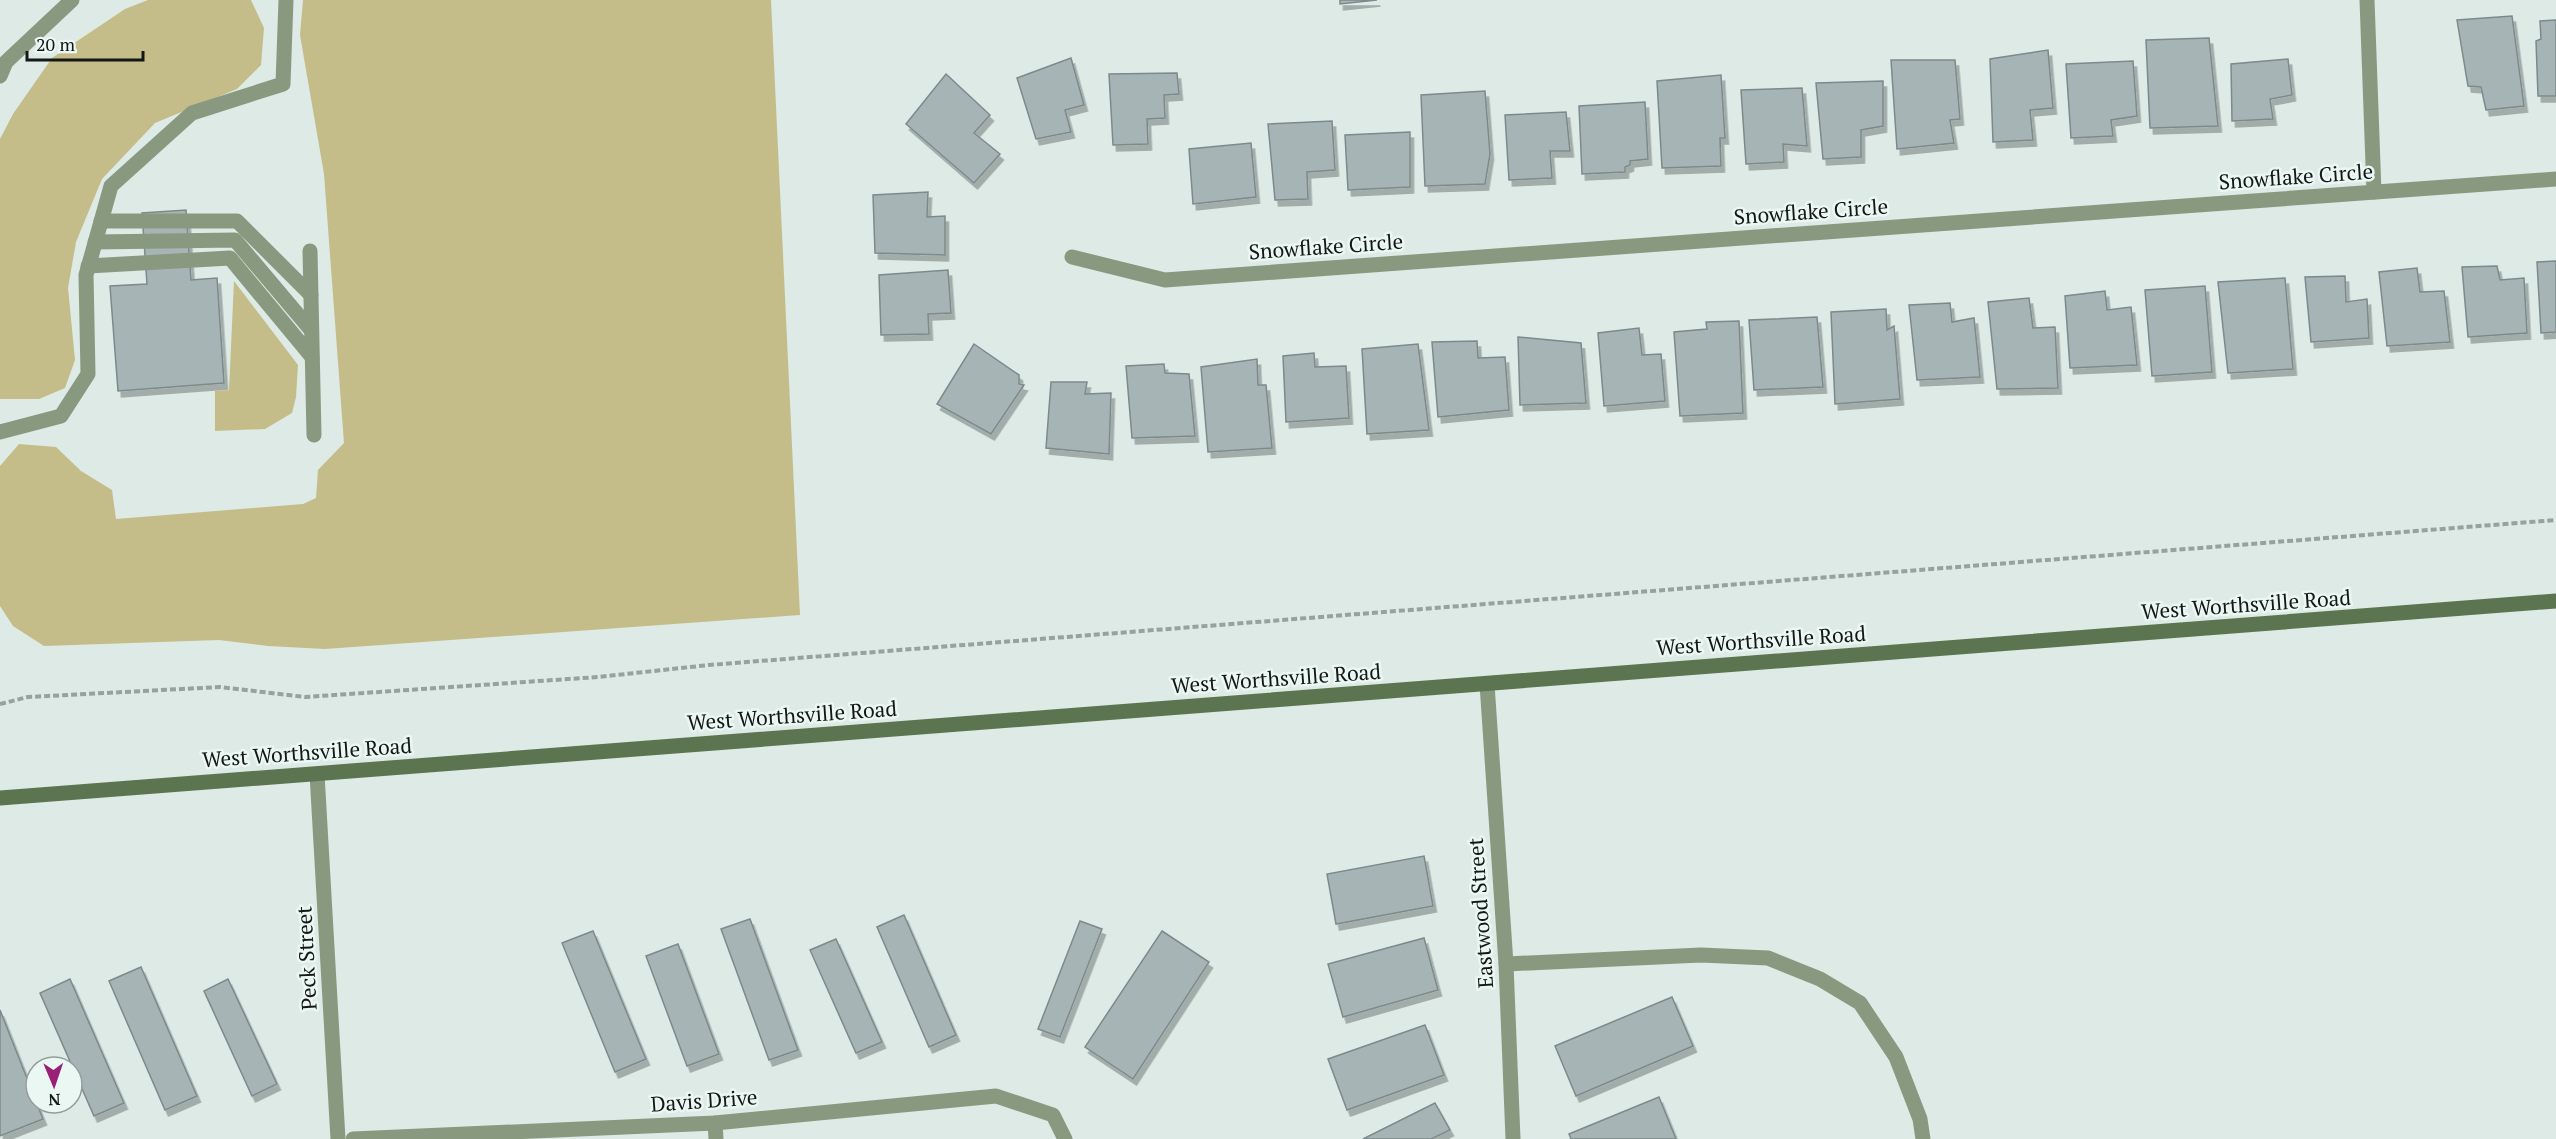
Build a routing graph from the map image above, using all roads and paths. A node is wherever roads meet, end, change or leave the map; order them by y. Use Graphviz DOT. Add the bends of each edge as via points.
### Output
graph roads {
  1 [pos="72,0"];
  2 [pos="286,0"];
  3 [pos="2367,0"];
  4 [pos="2,65"];
  5 [pos="2556,179"];
  6 [pos="2374,192"];
  7 [pos="101,221"];
  8 [pos="95,242"];
  9 [pos="310,251"];
  10 [pos="1072,257"];
  11 [pos="88,266"];
  12 [pos="311,295"];
  13 [pos="311,330"];
  14 [pos="312,357"];
  15 [pos="0,432"];
  16 [pos="314,435"];
  17 [pos="2556,520"];
  18 [pos="2556,601"];
  19 [pos="1487,684"];
  20 [pos="0,704"];
  21 [pos="317,774"];
  22 [pos="0,798"];
  23 [pos="1506,964"];
  24 [pos="715,1123"];
  25 [pos="338,1139"];
  26 [pos="353,1139"];
  27 [pos="716,1139"];
  28 [pos="1065,1139"];
  29 [pos="1514,1139"];
  30 [pos="1923,1139"];
  1 -- 4 [label="street"];
  2 -- 7 [label="street" via="283,84 192,113 111,186"];
  3 -- 6 [label="street"];
  5 -- 6 [label="street, Snowflake Circle"];
  6 -- 10 [label="street, Snowflake Circle" via="1165,280"];
  7 -- 8 [label="street"];
  7 -- 12 [label="street" via="237,221"];
  8 -- 11 [label="street"];
  8 -- 13 [label="street" via="235,240"];
  9 -- 12 [label="street"];
  11 -- 14 [label="street" via="230,258"];
  11 -- 15 [label="street" via="88,374 61,416"];
  12 -- 13 [label="street"];
  13 -- 14 [label="street"];
  14 -- 16 [label="street"];
  17 -- 20 [label="path" via="721,664 598,677 305,696 220,687 28,697"];
  18 -- 19 [label="main road, West Worthsville Road"];
  19 -- 21 [label="main road, West Worthsville Road"];
  19 -- 23 [label="street, Eastwood Street"];
  21 -- 22 [label="main road, West Worthsville Road"];
  21 -- 25 [label="street, Peck Street"];
  23 -- 29 [label="street, Eastwood Street"];
  23 -- 30 [label="street" via="1701,955 1768,958 1820,979 1860,1003 1896,1057 1920,1119"];
  24 -- 26 [label="street, Davis Drive"];
  24 -- 27 [label="street"];
  24 -- 28 [label="street, Davis Drive" via="996,1096 1053,1115"];
}
